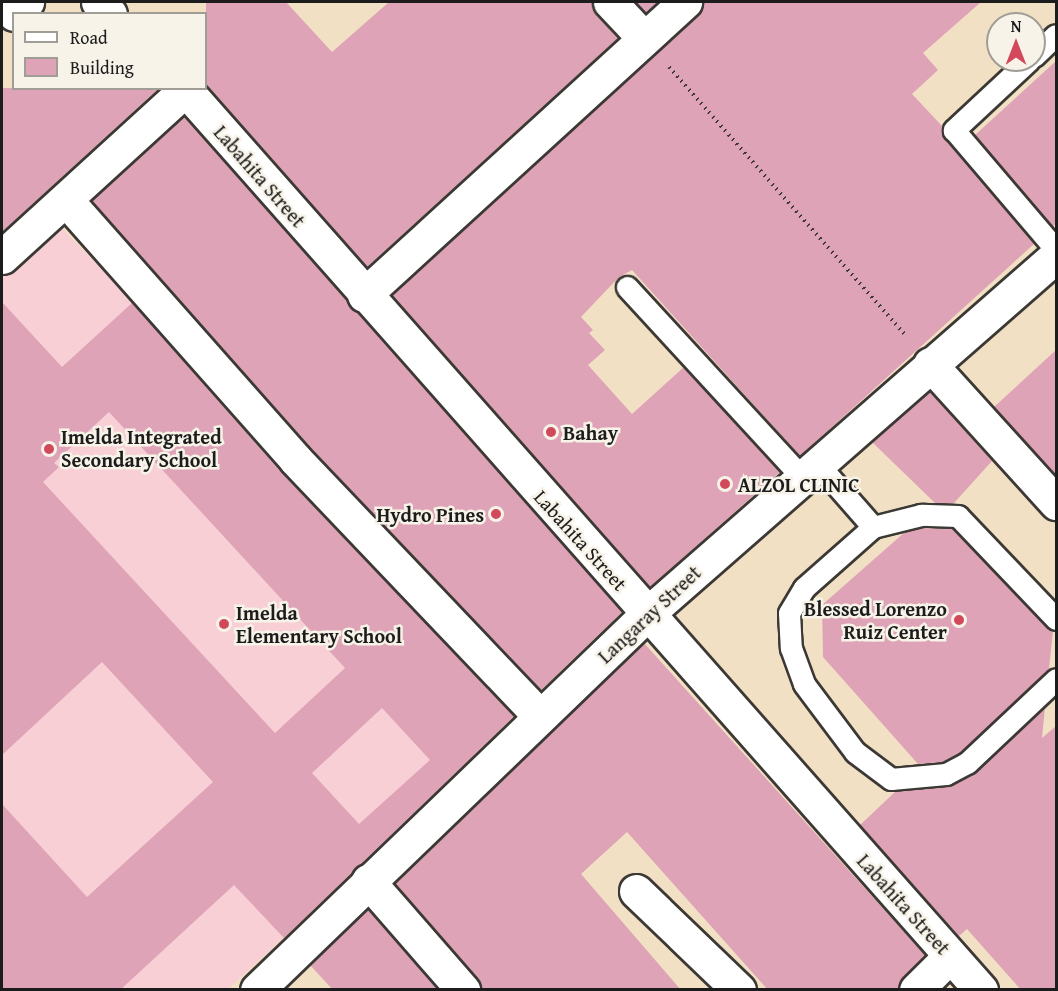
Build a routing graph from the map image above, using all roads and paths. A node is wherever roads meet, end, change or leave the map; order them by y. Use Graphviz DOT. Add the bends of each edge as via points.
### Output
graph roads {
  1 [pos="610,2"];
  2 [pos="685,2"];
  3 [pos="644,38"];
  4 [pos="1016,72"];
  5 [pos="183,90"];
  6 [pos="185,90"];
  7 [pos="67,201"];
  8 [pos="1056,250"];
  9 [pos="1056,256"];
  10 [pos="2,257"];
  11 [pos="627,286"];
  12 [pos="364,296"];
  13 [pos="930,364"];
  14 [pos="810,470"];
  15 [pos="1056,503"];
  16 [pos="873,527"];
  17 [pos="647,614"];
  18 [pos="1056,619"];
  19 [pos="1056,679"];
  20 [pos="540,716"];
  21 [pos="368,881"];
  22 [pos="636,891"];
  23 [pos="950,956"];
  24 [pos="257,990"];
  25 [pos="463,990"];
  26 [pos="739,990"];
  27 [pos="916,990"];
  28 [pos="981,990"];
  1 -- 3 [label="street"];
  2 -- 3 [label="street"];
  3 -- 12 [label="street"];
  3 -- 13 [label="path"];
  4 -- 8 [label="lane" via="954,130"];
  5 -- 7 [label="street"];
  6 -- 12 [label="street, Labahita Street"];
  7 -- 10 [label="street"];
  7 -- 20 [label="street" via="295,459"];
  9 -- 13 [label="street, Langaray Street"];
  11 -- 14 [label="lane"];
  12 -- 17 [label="street, Labahita Street"];
  13 -- 14 [label="street, Langaray Street"];
  13 -- 15 [label="street"];
  14 -- 16 [label="lane"];
  14 -- 17 [label="street, Langaray Street"];
  16 -- 18 [label="lane" via="921,515 958,516 992,547"];
  16 -- 19 [label="lane" via="804,588 789,613 791,648 804,684 855,752 891,778 946,774 967,763"];
  17 -- 20 [label="street, Langaray Street"];
  17 -- 23 [label="street, Labahita Street"];
  20 -- 21 [label="street, Langaray Street"];
  21 -- 24 [label="street, Langaray Street"];
  21 -- 25 [label="street"];
  22 -- 26 [label="street"];
  23 -- 27 [label="street"];
  23 -- 28 [label="street, Labahita Street"];
}
